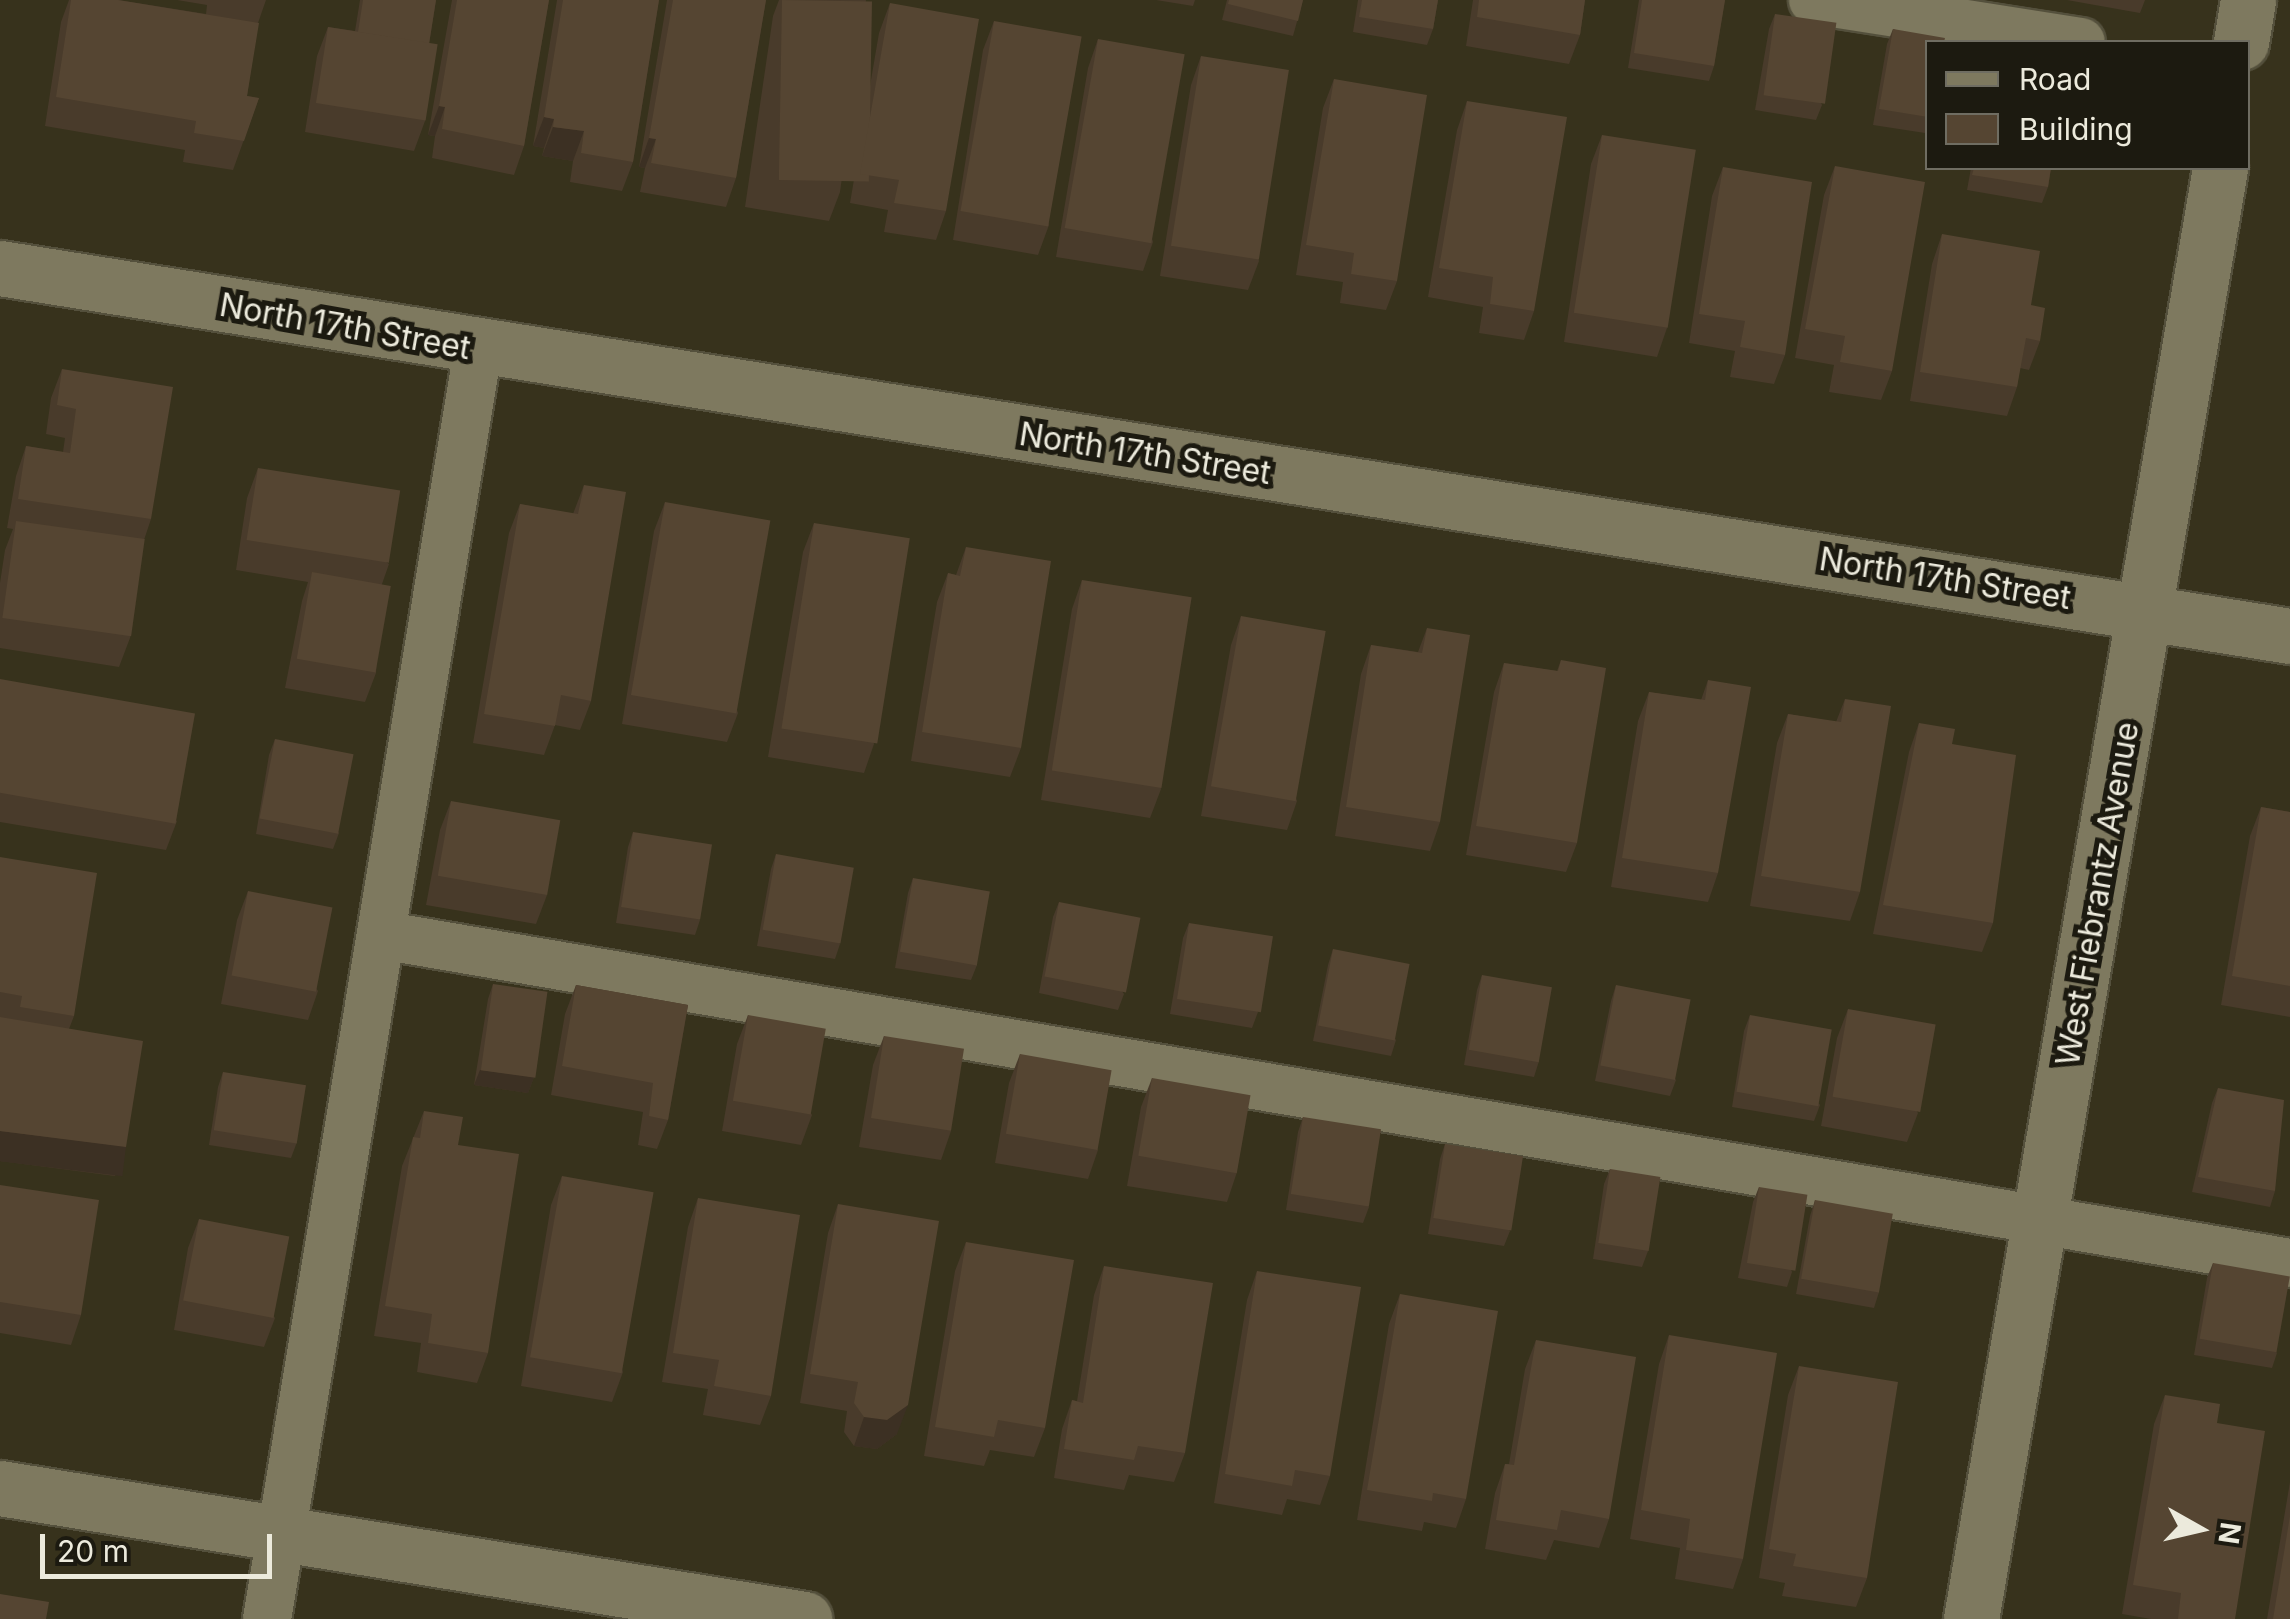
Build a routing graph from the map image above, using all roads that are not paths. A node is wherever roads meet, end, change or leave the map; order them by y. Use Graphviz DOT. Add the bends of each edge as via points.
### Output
graph roads {
  1 [pos="1813,0"];
  2 [pos="2248,0"];
  3 [pos="2068,40"];
  4 [pos="2241,40"];
  5 [pos="2220,170"];
  6 [pos="0,268"];
  7 [pos="478,350"];
  8 [pos="2148,611"];
  9 [pos="2290,636"];
  10 [pos="381,935"];
  11 [pos="2040,1220"];
  12 [pos="2290,1263"];
  13 [pos="0,1488"];
  14 [pos="281,1534"];
  15 [pos="266,1619"];
  16 [pos="804,1619"];
  17 [pos="1971,1619"];
  1 -- 3 [label="lane"];
  2 -- 4 [label="street"];
  5 -- 8 [label="street, West Fiebrantz Avenue"];
  6 -- 7 [label="street, North 17th Street"];
  7 -- 8 [label="street, North 17th Street"];
  7 -- 10 [label="lane"];
  8 -- 9 [label="street, North 17th Street"];
  8 -- 11 [label="street, West Fiebrantz Avenue"];
  10 -- 11 [label="lane"];
  10 -- 14 [label="lane"];
  11 -- 12 [label="lane"];
  11 -- 17 [label="street, West Fiebrantz Avenue"];
  13 -- 14 [label="street"];
  14 -- 15 [label="lane"];
  14 -- 16 [label="street"];
}
